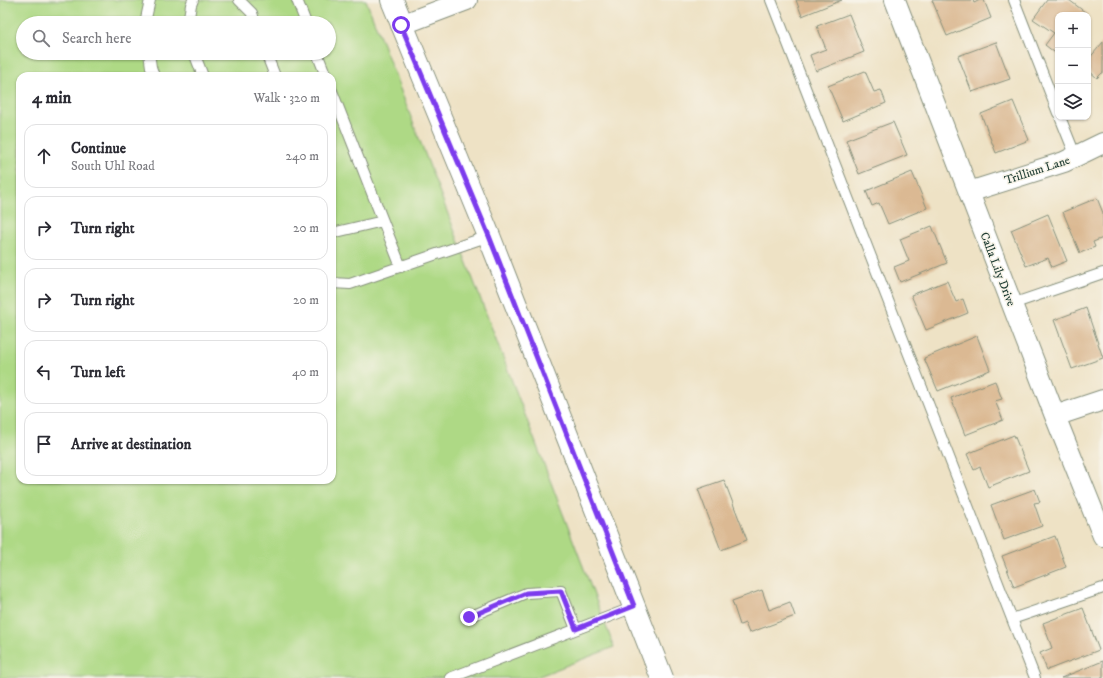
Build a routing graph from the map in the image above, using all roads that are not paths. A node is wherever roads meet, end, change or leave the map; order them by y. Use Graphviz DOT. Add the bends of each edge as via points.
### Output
graph roads {
  1 [pos="150,0"];
  2 [pos="193,0"];
  3 [pos="239,0"];
  4 [pos="297,0"];
  5 [pos="392,0"];
  6 [pos="467,0"];
  7 [pos="771,0"];
  8 [pos="896,0"];
  9 [pos="1014,0"];
  10 [pos="147,16"];
  11 [pos="189,16"];
  12 [pos="253,16"];
  13 [pos="303,16"];
  14 [pos="401,25"];
  15 [pos="150,60"];
  16 [pos="197,60"];
  17 [pos="269,60"];
  18 [pos="320,60"];
  19 [pos="153,72"];
  20 [pos="201,72"];
  21 [pos="273,72"];
  22 [pos="324,72"];
  23 [pos="336,100"];
  24 [pos="1055,105"];
  25 [pos="1061,120"];
  26 [pos="1103,143"];
  27 [pos="1076,157"];
  28 [pos="969,192"];
  29 [pos="383,222"];
  30 [pos="336,232"];
  31 [pos="489,236"];
  32 [pos="401,267"];
  33 [pos="1103,273"];
  34 [pos="336,283"];
  35 [pos="1012,304"];
  36 [pos="1103,400"];
  37 [pos="1055,416"];
  38 [pos="1101,527"];
  39 [pos="1103,588"];
  40 [pos="634,606"];
  41 [pos="469,617"];
  42 [pos="1012,619"];
  43 [pos="576,629"];
  44 [pos="450,678"];
  45 [pos="662,678"];
  46 [pos="1035,678"];
  1 -- 10 [label="lane"];
  2 -- 11 [label="lane"];
  3 -- 12 [label="lane"];
  4 -- 13 [label="lane"];
  5 -- 14 [label="main road"];
  6 -- 14 [label="street"];
  7 -- 42 [label="lane"];
  8 -- 28 [label="street, Calla Lily Drive"];
  9 -- 24 [label="lane"];
  14 -- 31 [label="main road"];
  15 -- 19 [label="lane"];
  16 -- 20 [label="lane"];
  17 -- 21 [label="lane"];
  18 -- 22 [label="lane"];
  23 -- 29 [label="lane"];
  25 -- 27 [label="lane"];
  26 -- 27 [label="street, Trillium Lane"];
  27 -- 28 [label="street, Trillium Lane"];
  28 -- 35 [label="street, Calla Lily Drive"];
  29 -- 30 [label="lane"];
  29 -- 32 [label="lane"];
  31 -- 32 [label="lane"];
  31 -- 40 [label="main road"];
  32 -- 34 [label="lane" via="350,284"];
  33 -- 35 [label="lane"];
  35 -- 37 [label="street, Calla Lily Drive"];
  36 -- 37 [label="street"];
  37 -- 38 [label="street, Calla Lily Drive"];
  39 -- 42 [label="lane"];
  40 -- 43 [label="lane"];
  40 -- 45 [label="main road"];
  41 -- 43 [label="lane" via="526,593 561,591"];
  42 -- 46 [label="lane"];
  43 -- 44 [label="lane"];
}
